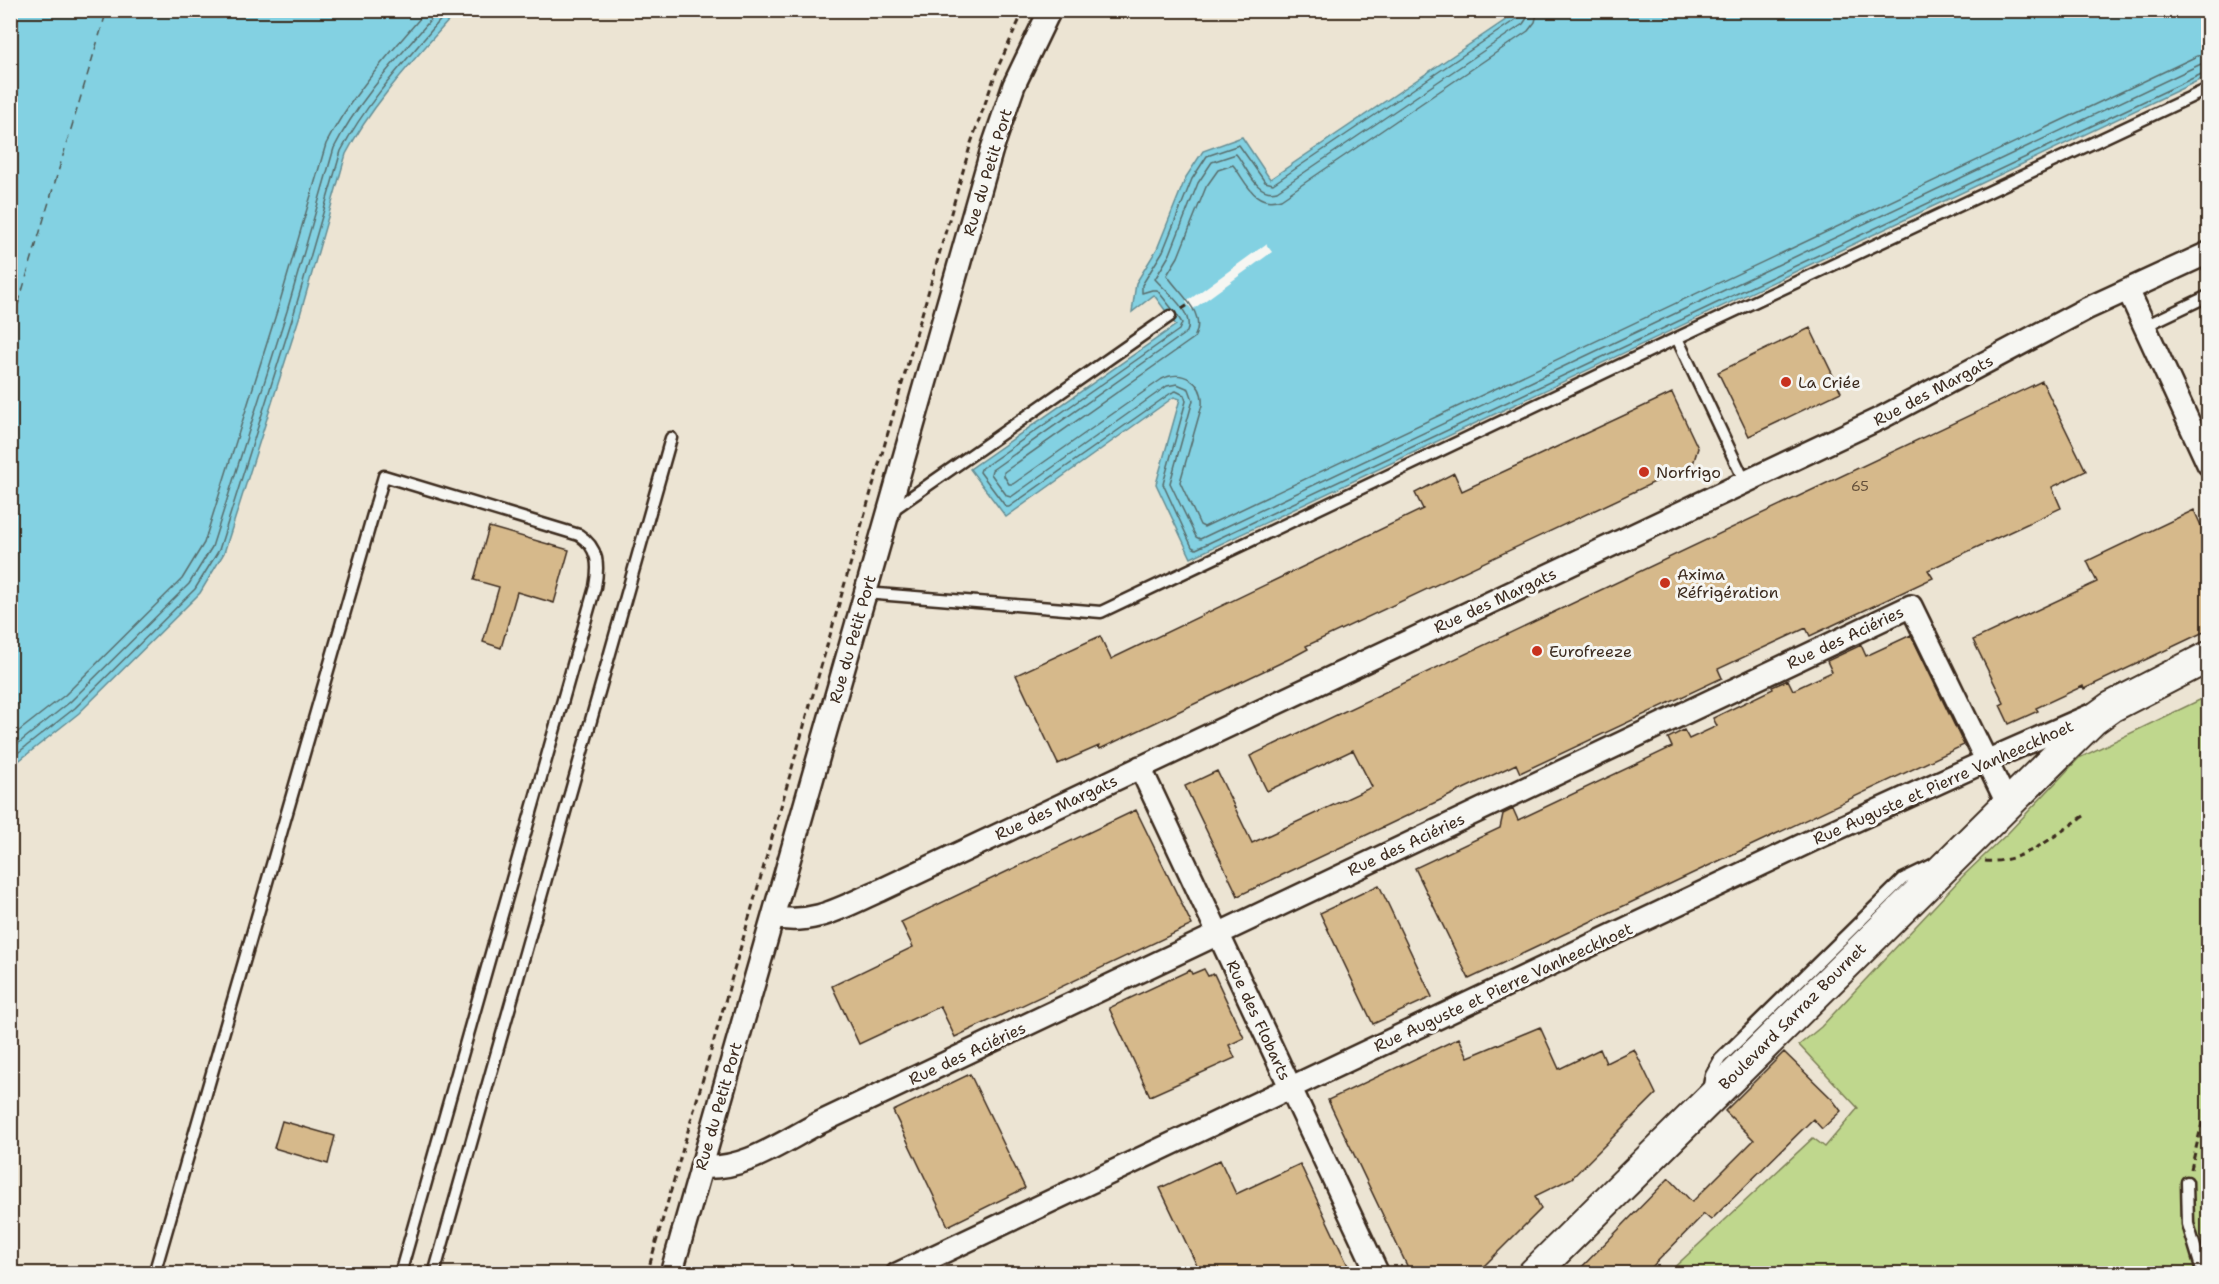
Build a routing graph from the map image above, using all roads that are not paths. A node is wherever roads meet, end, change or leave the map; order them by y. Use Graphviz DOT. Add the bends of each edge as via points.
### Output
graph roads {
  1 [pos="1050,10"];
  2 [pos="2208,89"];
  3 [pos="2208,253"];
  4 [pos="2128,290"];
  5 [pos="2208,296"];
  6 [pos="1170,316"];
  7 [pos="2145,326"];
  8 [pos="1677,338"];
  9 [pos="671,438"];
  10 [pos="2208,464"];
  11 [pos="1745,482"];
  12 [pos="888,513"];
  13 [pos="865,593"];
  14 [pos="2208,657"];
  15 [pos="2208,675"];
  16 [pos="2111,707"];
  17 [pos="2051,759"];
  18 [pos="1986,761"];
  19 [pos="1140,767"];
  20 [pos="2007,803"];
  21 [pos="773,917"];
  22 [pos="1218,933"];
  23 [pos="1291,1088"];
  24 [pos="701,1167"];
  25 [pos="2187,1182"];
  26 [pos="154,1274"];
  27 [pos="400,1274"];
  28 [pos="434,1274"];
  29 [pos="671,1274"];
  30 [pos="897,1274"];
  31 [pos="1378,1274"];
  32 [pos="1533,1274"];
  33 [pos="2203,1274"];
  1 -- 12 [label="street, Rue du Petit Port" via="1003,115"];
  2 -- 8 [label="lane"];
  3 -- 4 [label="street, Rue des Margats"];
  4 -- 7 [label="street"];
  4 -- 11 [label="street, Rue des Margats" via="1881,418"];
  5 -- 7 [label="lane"];
  6 -- 12 [label="lane"];
  7 -- 10 [label="street"];
  8 -- 11 [label="lane"];
  8 -- 13 [label="lane" via="1101,612"];
  9 -- 28 [label="lane"];
  11 -- 19 [label="street, Rue des Margats"];
  12 -- 13 [label="street, Rue du Petit Port"];
  13 -- 21 [label="street, Rue du Petit Port"];
  14 -- 16 [label="street, Boulevard Sarraz Bournet"];
  15 -- 17 [label="street, Boulevard Sarraz Bournet" via="2088,734"];
  16 -- 17 [label="street, Boulevard Sarraz Bournet"];
  16 -- 18 [label="street, Rue Auguste et Pierre Vanheeckhoet"];
  17 -- 20 [label="street, Boulevard Sarraz Bournet"];
  18 -- 20 [label="street, Rue des Aciéries"];
  18 -- 22 [label="street, Rue des Aciéries" via="1911,606"];
  18 -- 23 [label="street, Rue Auguste et Pierre Vanheeckhoet"];
  19 -- 21 [label="street, Rue des Margats" via="832,911 801,920"];
  19 -- 22 [label="street, Rue des Flobarts"];
  20 -- 32 [label="street, Boulevard Sarraz Bournet"];
  21 -- 24 [label="street, Rue du Petit Port"];
  22 -- 23 [label="street, Rue des Flobarts"];
  22 -- 24 [label="street, Rue des Aciéries" via="741,1163"];
  23 -- 30 [label="street, Rue Auguste et Pierre Vanheeckhoet"];
  23 -- 31 [label="street, Rue des Flobarts"];
  24 -- 29 [label="street, Rue du Petit Port"];
  25 -- 33 [label="lane" via="2188,1224"];
  26 -- 27 [label="lane" via="384,476 579,535 591,544 598,567"];
}
